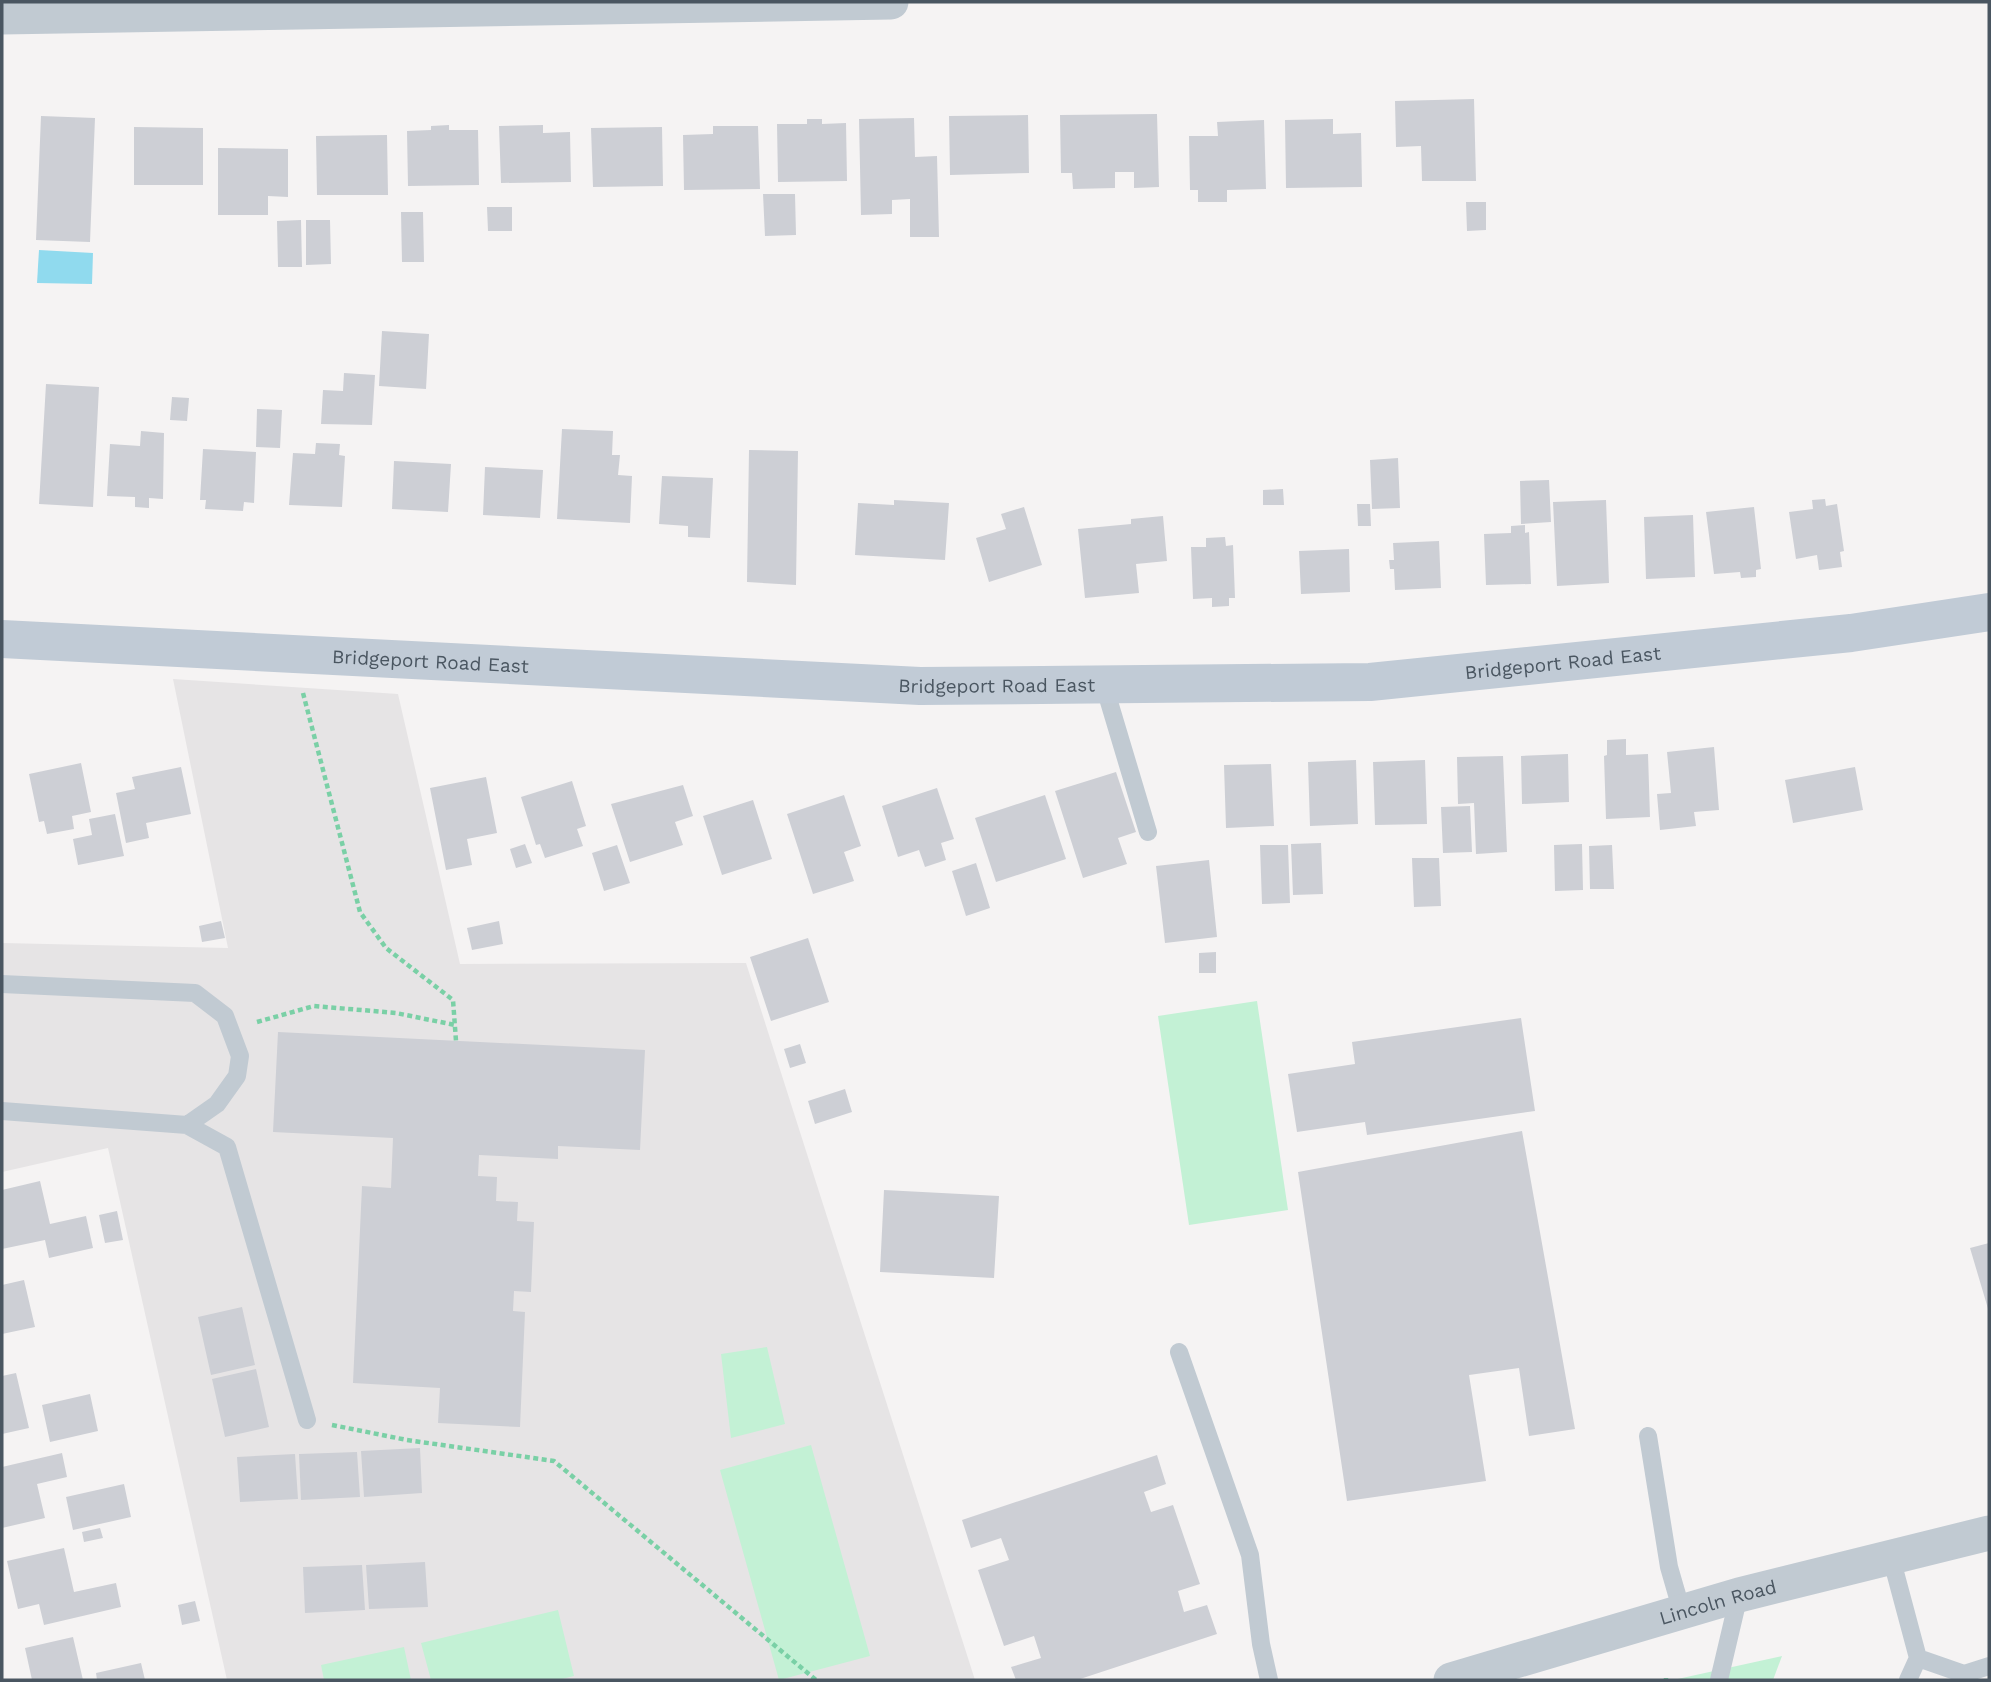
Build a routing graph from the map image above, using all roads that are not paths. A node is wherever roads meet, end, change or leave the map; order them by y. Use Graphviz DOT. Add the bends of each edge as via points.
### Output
graph roads {
  1 [pos="891,2"];
  2 [pos="2,18"];
  3 [pos="1989,612"];
  4 [pos="2,639"];
  5 [pos="1104,685"];
  6 [pos="1148,832"];
  7 [pos="2,984"];
  8 [pos="2,1111"];
  9 [pos="187,1125"];
  10 [pos="1179,1352"];
  11 [pos="307,1420"];
  12 [pos="1648,1436"];
  13 [pos="1989,1533"];
  14 [pos="1891,1558"];
  15 [pos="1739,1595"];
  16 [pos="1682,1612"];
  17 [pos="1918,1658"];
  18 [pos="1989,1667"];
  19 [pos="1965,1677"];
  20 [pos="1269,1680"];
  21 [pos="1451,1680"];
  22 [pos="1719,1680"];
  23 [pos="1908,1680"];
  1 -- 2 [label="street"];
  3 -- 5 [label="main road, Bridgeport Road East" via="1851,633 1370,682"];
  4 -- 5 [label="main road, Bridgeport Road East" via="920,686"];
  5 -- 6 [label="lane"];
  7 -- 9 [label="lane" via="195,993 225,1016 240,1056 237,1076 217,1104"];
  8 -- 9 [label="lane"];
  9 -- 11 [label="lane" via="227,1147"];
  10 -- 20 [label="lane" via="1250,1555"];
  12 -- 16 [label="lane" via="1669,1567"];
  13 -- 14 [label="street, Lincoln Road"];
  14 -- 15 [label="street, Lincoln Road"];
  14 -- 17 [label="lane"];
  15 -- 16 [label="street, Lincoln Road"];
  15 -- 22 [label="lane"];
  16 -- 21 [label="street, Lincoln Road"];
  17 -- 19 [label="lane"];
  17 -- 23 [label="lane"];
  18 -- 19 [label="lane"];
}
